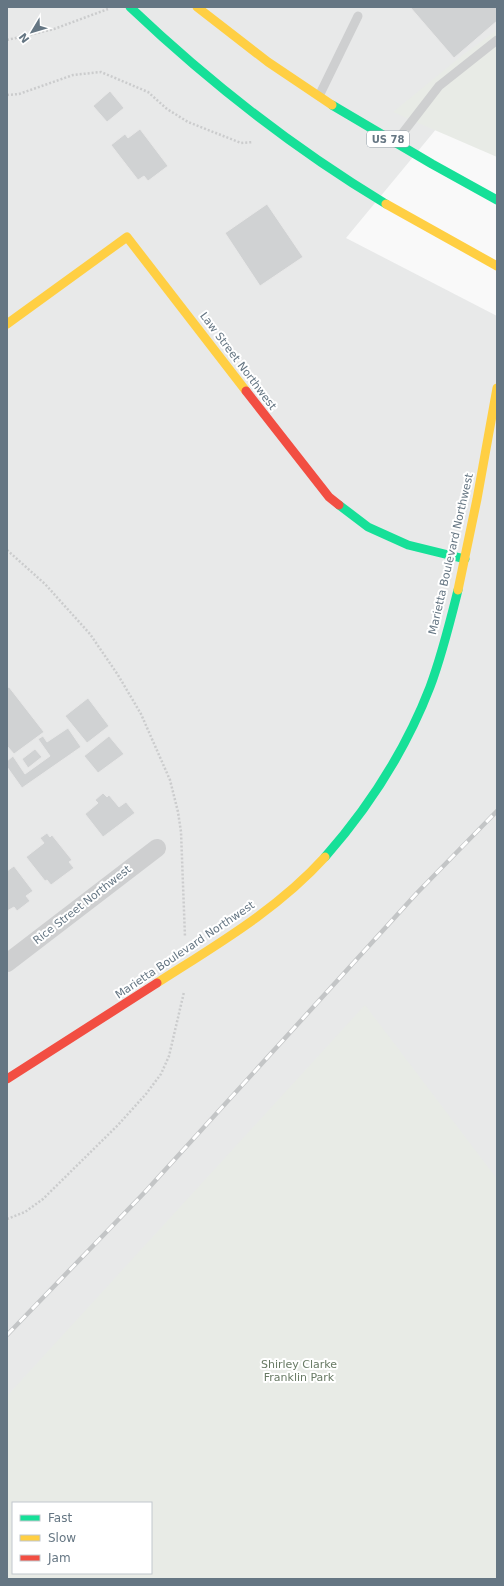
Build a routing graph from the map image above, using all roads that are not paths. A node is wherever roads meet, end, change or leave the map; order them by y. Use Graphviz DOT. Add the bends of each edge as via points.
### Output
graph roads {
  1 [pos="130,7"];
  2 [pos="197,7"];
  3 [pos="358,16"];
  4 [pos="497,40"];
  5 [pos="319,97"];
  6 [pos="395,143"];
  7 [pos="497,200"];
  8 [pos="497,266"];
  9 [pos="7,324"];
  10 [pos="497,388"];
  11 [pos="465,559"];
  12 [pos="157,848"];
  13 [pos="7,963"];
  14 [pos="7,1080"];
  1 -- 8 [label="main road" via="220,88 286,139 396,211"];
  2 -- 5 [label="main road, US 78" via="283,73"];
  3 -- 5 [label="lane"];
  4 -- 6 [label="lane" via="439,86"];
  5 -- 6 [label="main road, US 78"];
  6 -- 7 [label="main road, US 78"];
  9 -- 11 [label="main road, Law Street Northwest" via="128,237 329,497 368,527 408,545"];
  10 -- 11 [label="main road, Marietta Boulevard Northwest"];
  11 -- 14 [label="main road, Marietta Boulevard Northwest" via="448,632 416,720 373,796 326,855 257,918"];
  12 -- 13 [label="street, Rice Street Northwest"];
}
